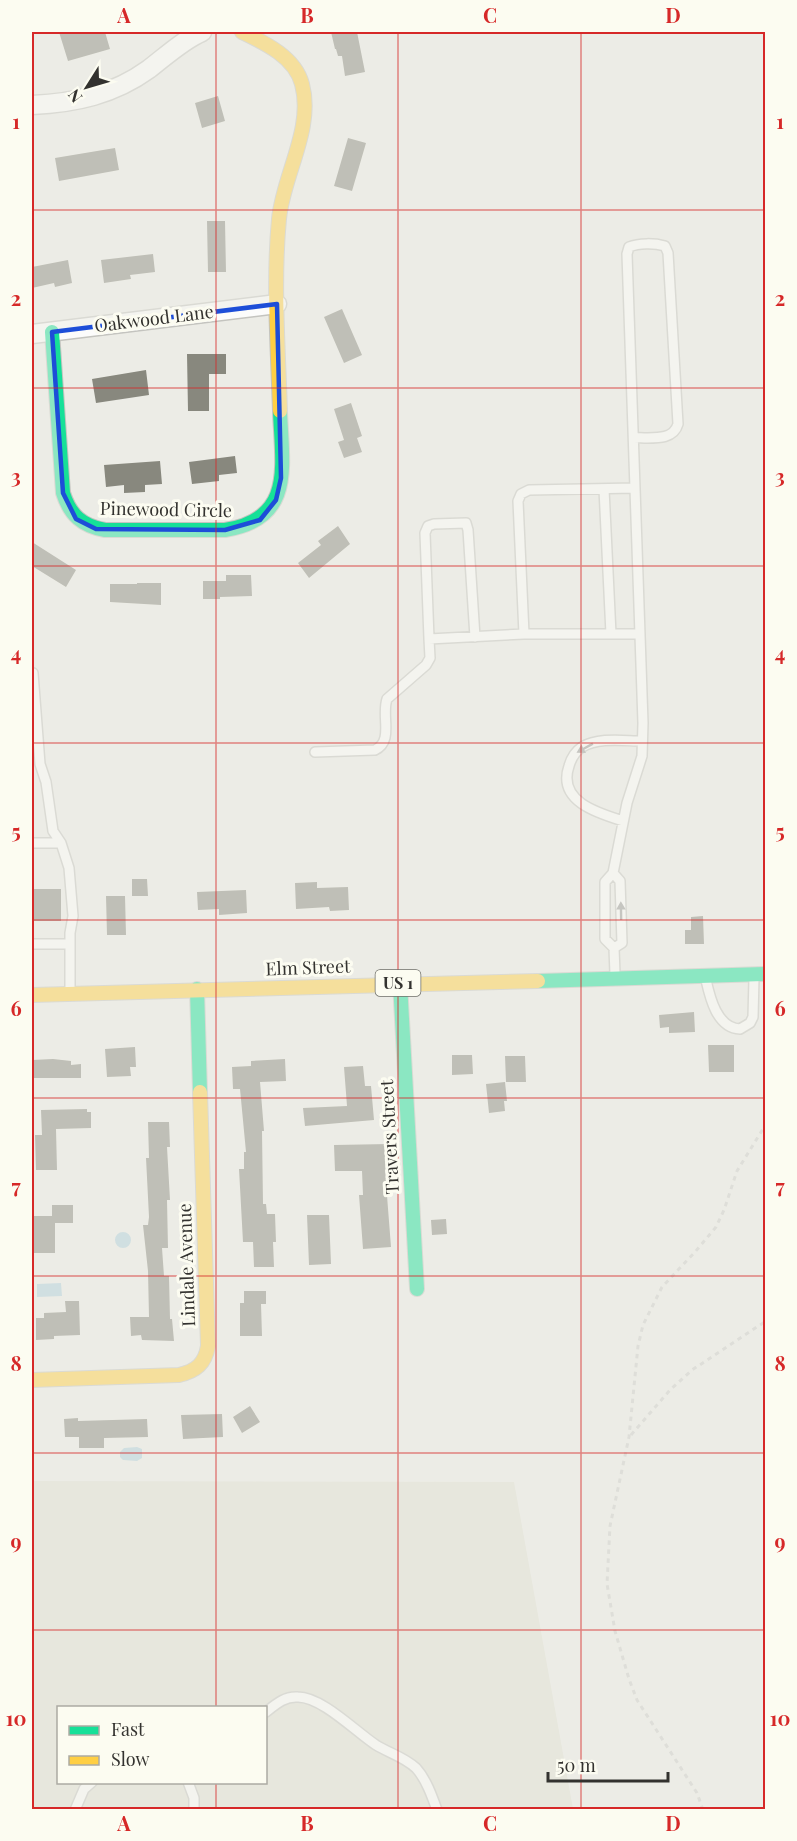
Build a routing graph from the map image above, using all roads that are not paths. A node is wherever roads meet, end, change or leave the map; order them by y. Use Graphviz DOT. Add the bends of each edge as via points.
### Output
graph roads {
  1 [pos="202,32"];
  2 [pos="242,32"];
  3 [pos="32,105"];
  4 [pos="277,304"];
  5 [pos="52,332"];
  6 [pos="32,334"];
  7 [pos="634,438"];
  8 [pos="635,488"];
  9 [pos="604,489"];
  10 [pos="524,634"];
  11 [pos="610,634"];
  12 [pos="640,634"];
  13 [pos="475,637"];
  14 [pos="429,639"];
  15 [pos="33,673"];
  16 [pos="642,741"];
  17 [pos="315,752"];
  18 [pos="623,821"];
  19 [pos="32,843"];
  20 [pos="61,843"];
  21 [pos="613,873"];
  22 [pos="32,944"];
  23 [pos="70,944"];
  24 [pos="614,948"];
  25 [pos="760,974"];
  26 [pos="705,975"];
  27 [pos="615,977"];
  28 [pos="400,983"];
  29 [pos="197,989"];
  30 [pos="70,993"];
  31 [pos="32,994"];
  32 [pos="417,1289"];
  33 [pos="32,1380"];
  34 [pos="267,1711"];
  35 [pos="90,1784"];
  36 [pos="189,1784"];
  37 [pos="75,1809"];
  38 [pos="194,1809"];
  39 [pos="436,1809"];
  1 -- 3 [label="street" via="117,88 74,102"];
  2 -- 4 [label="street, Pinewood Circle" via="286,60 298,74 304,91 302,122 281,200"];
  4 -- 5 [label="street, Oakwood Lane"];
  4 -- 5 [label="street, Pinewood Circle" via="281,478 268,513 241,529 105,530 76,519 63,493"];
  5 -- 6 [label="street, Oakwood Lane"];
  7 -- 7 [label="lane" via="627,254 629,247 635,245 658,245 665,246 668,252 678,424 671,436"];
  7 -- 8 [label="lane"];
  8 -- 9 [label="lane"];
  8 -- 12 [label="lane"];
  9 -- 10 [label="lane" via="528,490 521,494 518,501"];
  9 -- 11 [label="lane"];
  10 -- 11 [label="lane"];
  10 -- 13 [label="lane"];
  11 -- 12 [label="lane"];
  12 -- 16 [label="lane"];
  13 -- 14 [label="lane"];
  13 -- 14 [label="lane" via="466,524 434,524 425,533"];
  14 -- 17 [label="lane" via="430,658 426,665 387,699 386,740 382,747"];
  15 -- 20 [label="lane" via="40,764 53,831"];
  16 -- 18 [label="lane" via="642,756"];
  16 -- 18 [label="lane, one-way" via="604,741 581,747 566,773 573,796 585,807"];
  18 -- 21 [label="lane"];
  19 -- 20 [label="lane"];
  20 -- 23 [label="lane" via="69,868 73,916"];
  21 -- 24 [label="lane" via="604,882 606,939"];
  24 -- 21 [label="lane, one-way" via="622,943 620,881"];
  22 -- 23 [label="lane"];
  23 -- 30 [label="lane"];
  24 -- 27 [label="lane"];
  25 -- 26 [label="street, Elm Street / US 1"];
  25 -- 26 [label="lane" via="753,1017 740,1029 729,1026 720,1016 709,996"];
  26 -- 27 [label="street, Elm Street / US 1"];
  27 -- 28 [label="street, Elm Street / US 1"];
  28 -- 29 [label="street, Elm Street / US 1"];
  28 -- 32 [label="street, Travers Street"];
  29 -- 30 [label="street, Elm Street / US 1"];
  29 -- 33 [label="street, Lindale Avenue" via="208,1346 205,1361 196,1370 179,1375"];
  30 -- 31 [label="street, Elm Street / US 1"];
  34 -- 39 [label="lane" via="284,1698 308,1699 323,1706 417,1769"];
  35 -- 37 [label="lane"];
  36 -- 38 [label="lane"];
}
